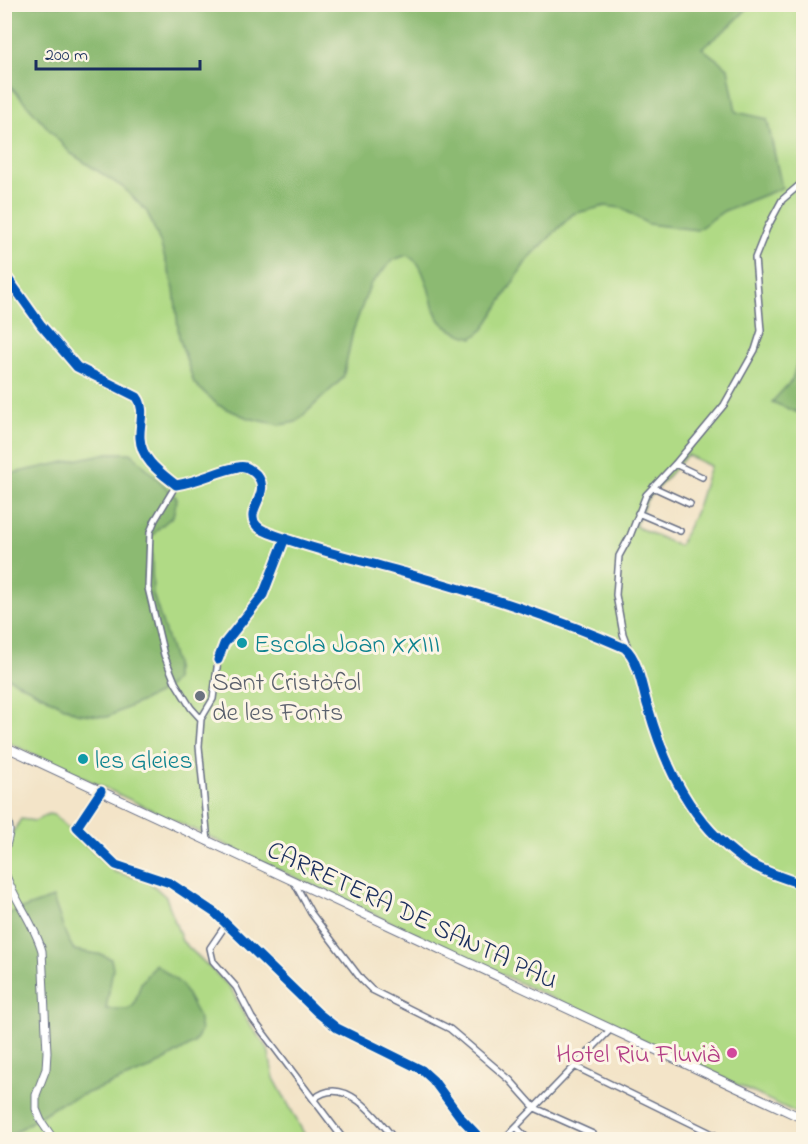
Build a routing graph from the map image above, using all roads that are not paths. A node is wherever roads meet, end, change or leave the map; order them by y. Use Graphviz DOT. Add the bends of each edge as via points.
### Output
graph roads {
  1 [pos="804,180"];
  2 [pos="4,273"];
  3 [pos="14,287"];
  4 [pos="4,308"];
  5 [pos="675,464"];
  6 [pos="702,477"];
  7 [pos="176,485"];
  8 [pos="653,487"];
  9 [pos="690,504"];
  10 [pos="638,513"];
  11 [pos="680,531"];
  12 [pos="285,538"];
  13 [pos="631,653"];
  14 [pos="201,719"];
  15 [pos="4,746"];
  16 [pos="101,791"];
  17 [pos="4,815"];
  18 [pos="208,842"];
  19 [pos="4,852"];
  20 [pos="4,870"];
  21 [pos="293,881"];
  22 [pos="804,885"];
  23 [pos="227,923"];
  24 [pos="611,1029"];
  25 [pos="576,1067"];
  26 [pos="314,1099"];
  27 [pos="536,1108"];
  28 [pos="804,1119"];
  29 [pos="516,1127"];
  30 [pos="592,1134"];
  31 [pos="54,1140"];
  32 [pos="344,1140"];
  33 [pos="395,1140"];
  34 [pos="482,1140"];
  35 [pos="503,1140"];
  36 [pos="529,1140"];
  37 [pos="725,1140"];
  1 -- 5 [label="street" via="782,200 755,258 761,331 754,350 731,395"];
  2 -- 3 [label="street"];
  3 -- 4 [label="street"];
  3 -- 7 [label="street" via="77,367 142,403 140,439 145,455"];
  5 -- 6 [label="street"];
  5 -- 8 [label="street"];
  7 -- 12 [label="street" via="244,466 259,478 262,489 253,513 254,522 259,528"];
  7 -- 14 [label="street" via="150,532 148,588 171,673 179,692"];
  8 -- 9 [label="street"];
  8 -- 10 [label="street"];
  10 -- 11 [label="street"];
  10 -- 13 [label="street" via="619,556 616,595"];
  12 -- 13 [label="street" via="538,612"];
  12 -- 14 [label="street" via="263,595 224,644 213,699"];
  13 -- 22 [label="street" via="662,752 693,811 745,860"];
  14 -- 18 [label="street" via="199,746"];
  15 -- 16 [label="main road, CARRETERA DE SANTA PAU"];
  16 -- 18 [label="main road, CARRETERA DE SANTA PAU"];
  16 -- 23 [label="street" via="77,827 82,834 116,865 170,884"];
  17 -- 19 [label="street" via="10,833"];
  18 -- 21 [label="main road, CARRETERA DE SANTA PAU"];
  20 -- 31 [label="street" via="42,951 47,1052 36,1109"];
  21 -- 24 [label="main road, CARRETERA DE SANTA PAU"];
  21 -- 27 [label="street" via="311,913 365,983 457,1034"];
  23 -- 26 [label="street" via="210,948 212,957 234,984 252,1018"];
  23 -- 34 [label="street" via="329,1022 427,1074"];
  24 -- 25 [label="street"];
  24 -- 28 [label="main road, CARRETERA DE SANTA PAU"];
  25 -- 27 [label="street"];
  25 -- 37 [label="street"];
  26 -- 32 [label="street"];
  26 -- 33 [label="street" via="332,1091 350,1095 374,1114"];
  27 -- 29 [label="street"];
  27 -- 30 [label="street"];
  29 -- 35 [label="street"];
  29 -- 36 [label="street"];
}
